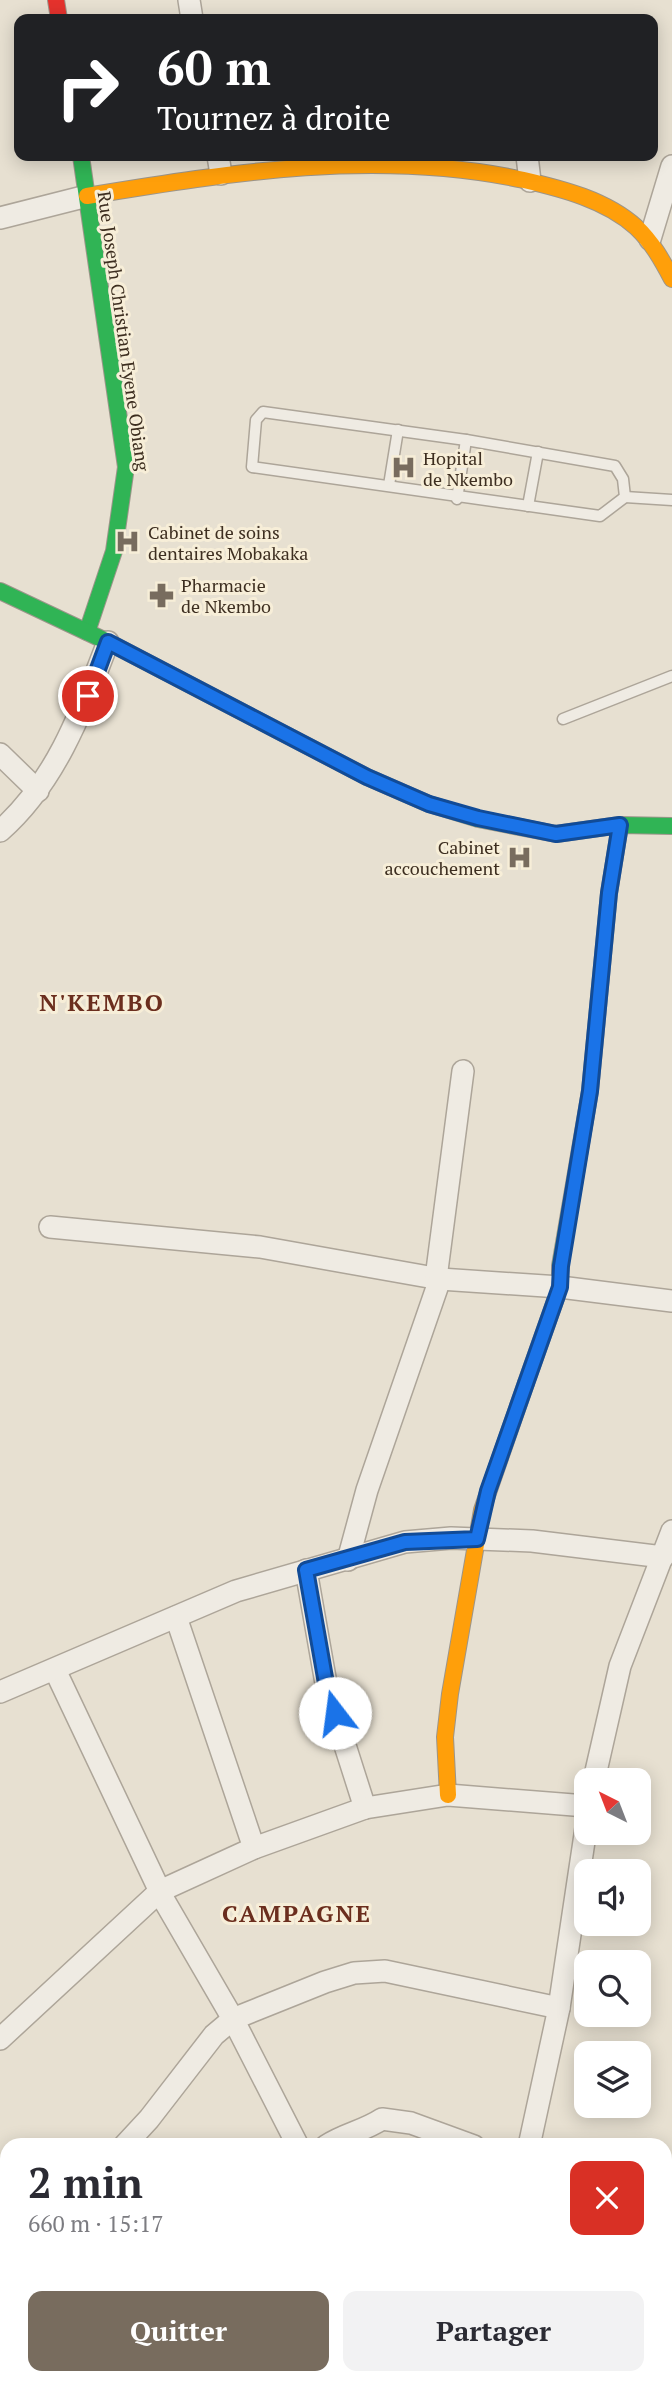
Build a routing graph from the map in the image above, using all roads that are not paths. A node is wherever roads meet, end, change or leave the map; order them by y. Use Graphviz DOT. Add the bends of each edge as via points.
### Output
graph roads {
  1 [pos="82,161"];
  2 [pos="528,161"];
  3 [pos="219,165"];
  4 [pos="672,166"];
  5 [pos="530,181"];
  6 [pos="87,196"];
  7 [pos="0,218"];
  8 [pos="650,239"];
  9 [pos="672,279"];
  10 [pos="398,430"];
  11 [pos="466,440"];
  12 [pos="538,452"];
  13 [pos="389,485"];
  14 [pos="625,497"];
  15 [pos="457,499"];
  16 [pos="672,500"];
  17 [pos="528,506"];
  18 [pos="0,591"];
  19 [pos="88,632"];
  20 [pos="108,642"];
  21 [pos="672,676"];
  22 [pos="563,719"];
  23 [pos="0,754"];
  24 [pos="38,791"];
  25 [pos="620,825"];
  26 [pos="672,826"];
  27 [pos="0,831"];
  28 [pos="463,1071"];
  29 [pos="50,1227"];
  30 [pos="438,1278"];
  31 [pos="560,1287"];
  32 [pos="672,1301"];
  33 [pos="672,1531"];
  34 [pos="477,1539"];
  35 [pos="663,1557"];
  36 [pos="348,1560"];
  37 [pos="306,1570"];
  38 [pos="176,1617"];
  39 [pos="55,1670"];
  40 [pos="0,1692"];
  41 [pos="597,1768"];
  42 [pos="447,1795"];
  43 [pos="574,1805"];
  44 [pos="365,1808"];
  45 [pos="583,1845"];
  46 [pos="254,1848"];
  47 [pos="160,1891"];
  48 [pos="559,2008"];
  49 [pos="233,2019"];
  50 [pos="0,2039"];
  51 [pos="131,2138"];
  52 [pos="295,2138"];
  53 [pos="342,2138"];
  54 [pos="452,2138"];
  55 [pos="531,2138"];
  1 -- 6 [label="street, Rue Joseph Christian Eyene Obiang"];
  2 -- 5 [label="street"];
  3 -- 5 [label="street" via="386,161"];
  3 -- 6 [label="street"];
  4 -- 8 [label="street"];
  5 -- 8 [label="street" via="592,200"];
  6 -- 7 [label="street"];
  6 -- 19 [label="street, Rue Joseph Christian Eyene Obiang" via="126,467 112,567"];
  8 -- 9 [label="street"];
  10 -- 11 [label="lane"];
  10 -- 13 [label="lane"];
  10 -- 13 [label="lane" via="263,412 256,420 252,467"];
  11 -- 12 [label="lane"];
  11 -- 15 [label="lane"];
  12 -- 14 [label="lane" via="615,466 623,479"];
  12 -- 17 [label="lane"];
  13 -- 15 [label="lane"];
  14 -- 16 [label="lane"];
  14 -- 17 [label="lane" via="600,516"];
  15 -- 17 [label="lane"];
  18 -- 19 [label="street"];
  19 -- 20 [label="street"];
  20 -- 24 [label="street" via="69,739"];
  20 -- 25 [label="street" via="367,777 429,804 556,834"];
  21 -- 22 [label="lane"];
  23 -- 24 [label="street"];
  24 -- 27 [label="street"];
  25 -- 26 [label="street"];
  25 -- 31 [label="street" via="590,1091"];
  28 -- 30 [label="street"];
  29 -- 30 [label="street" via="260,1247"];
  30 -- 31 [label="street"];
  30 -- 36 [label="street"];
  31 -- 32 [label="street"];
  31 -- 34 [label="street" via="490,1485"];
  33 -- 35 [label="street"];
  34 -- 35 [label="street" via="567,1544"];
  34 -- 36 [label="street" via="405,1542"];
  34 -- 42 [label="street" via="445,1737"];
  35 -- 41 [label="street" via="620,1665"];
  36 -- 37 [label="street"];
  37 -- 38 [label="street" via="236,1591"];
  37 -- 44 [label="street" via="327,1689"];
  38 -- 39 [label="street"];
  38 -- 46 [label="street"];
  39 -- 40 [label="street"];
  39 -- 47 [label="street"];
  42 -- 43 [label="street"];
  42 -- 44 [label="street"];
  44 -- 46 [label="street"];
  45 -- 48 [label="street"];
  46 -- 47 [label="street"];
  47 -- 49 [label="street"];
  47 -- 50 [label="street"];
  48 -- 49 [label="street" via="385,1970 325,1982"];
  48 -- 55 [label="street"];
  49 -- 51 [label="street" via="207,2043"];
  49 -- 52 [label="street"];
  53 -- 54 [label="street" via="367,2130 382,2119 411,2123"];
}
